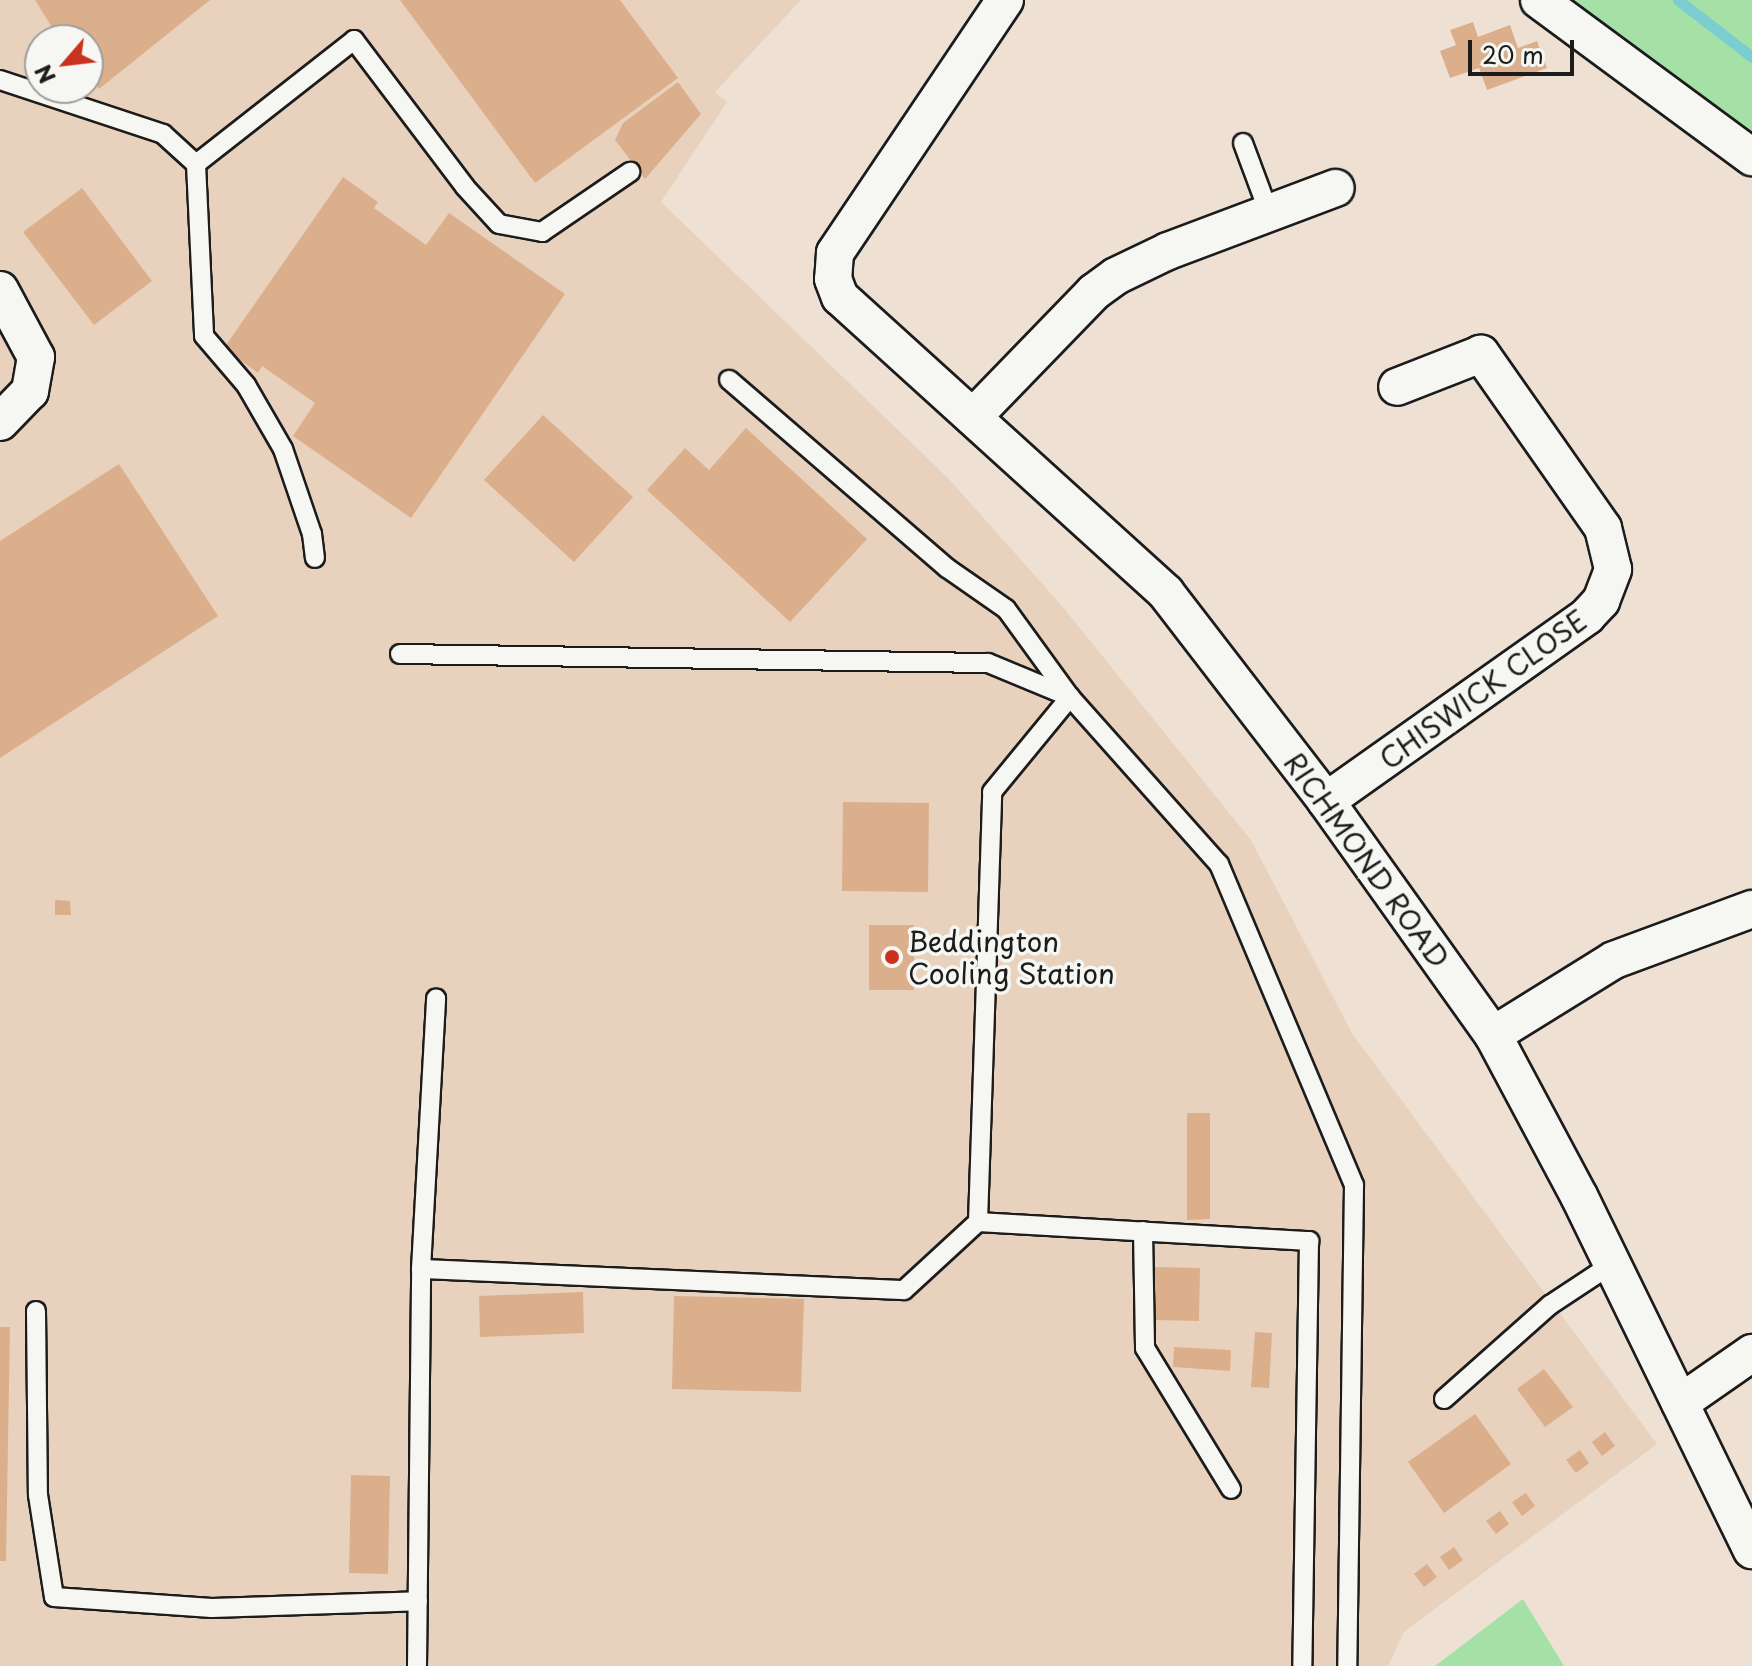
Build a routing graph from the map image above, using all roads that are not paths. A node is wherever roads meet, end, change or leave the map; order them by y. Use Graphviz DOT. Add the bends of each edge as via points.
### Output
graph roads {
  1 [pos="1005,0"];
  2 [pos="1539,0"];
  3 [pos="0,80"];
  4 [pos="1243,143"];
  5 [pos="1752,157"];
  6 [pos="196,164"];
  7 [pos="630,172"];
  8 [pos="1336,188"];
  9 [pos="1269,213"];
  10 [pos="0,290"];
  11 [pos="729,380"];
  12 [pos="1397,387"];
  13 [pos="973,417"];
  14 [pos="0,422"];
  15 [pos="315,558"];
  16 [pos="400,654"];
  17 [pos="1070,697"];
  18 [pos="1326,801"];
  19 [pos="1752,909"];
  20 [pos="436,998"];
  21 [pos="1493,1035"];
  22 [pos="978,1222"];
  23 [pos="1143,1231"];
  24 [pos="1612,1264"];
  25 [pos="421,1269"];
  26 [pos="36,1311"];
  27 [pos="1752,1353"];
  28 [pos="1444,1399"];
  29 [pos="1680,1403"];
  30 [pos="1231,1489"];
  31 [pos="1752,1550"];
  32 [pos="418,1601"];
  33 [pos="417,1666"];
  34 [pos="1302,1666"];
  35 [pos="1347,1666"];
  1 -- 13 [label="street, RICHMOND ROAD" via="835,253 833,279 852,312"];
  2 -- 5 [label="street"];
  3 -- 6 [label="lane" via="163,134"];
  4 -- 9 [label="lane"];
  6 -- 7 [label="lane" via="354,40 499,224 542,232"];
  6 -- 15 [label="lane" via="204,336 246,385 283,449"];
  8 -- 9 [label="street"];
  9 -- 13 [label="street" via="1116,276 1094,292"];
  10 -- 14 [label="street" via="36,357 30,391"];
  11 -- 17 [label="lane" via="947,568 1006,609"];
  12 -- 18 [label="street, CHISWICK CLOSE" via="1481,354 1603,528 1613,569 1601,601 1587,616"];
  13 -- 18 [label="street, RICHMOND ROAD" via="1166,593"];
  16 -- 17 [label="lane" via="988,663"];
  17 -- 22 [label="lane" via="992,792"];
  17 -- 35 [label="lane" via="1219,864 1354,1185"];
  18 -- 21 [label="street, RICHMOND ROAD"];
  19 -- 21 [label="street" via="1614,960"];
  20 -- 25 [label="lane"];
  21 -- 24 [label="street, RICHMOND ROAD"];
  22 -- 23 [label="lane"];
  22 -- 25 [label="lane" via="904,1290"];
  23 -- 30 [label="lane" via="1145,1348"];
  23 -- 34 [label="lane" via="1309,1241"];
  24 -- 28 [label="lane" via="1550,1305"];
  24 -- 29 [label="street, RICHMOND ROAD"];
  25 -- 32 [label="lane"];
  26 -- 32 [label="lane" via="38,1495 54,1597 212,1608"];
  27 -- 29 [label="street"];
  29 -- 31 [label="street, RICHMOND ROAD"];
  32 -- 33 [label="lane"];
}
